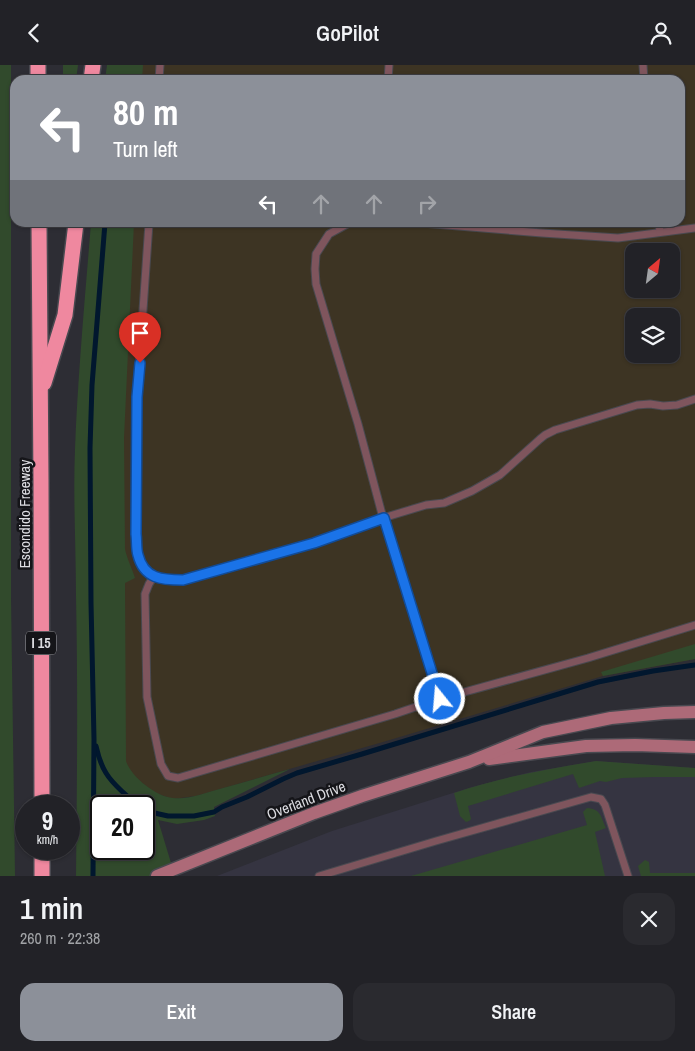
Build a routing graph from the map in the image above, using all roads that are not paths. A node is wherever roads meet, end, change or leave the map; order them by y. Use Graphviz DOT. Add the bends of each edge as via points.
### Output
graph roads {
  1 [pos="39,227"];
  2 [pos="76,227"];
  3 [pos="149,227"];
  4 [pos="342,227"];
  5 [pos="470,227"];
  6 [pos="659,227"];
  7 [pos="695,228"];
  8 [pos="660,232"];
  9 [pos="40,396"];
  10 [pos="695,399"];
  11 [pos="384,518"];
  12 [pos="154,576"];
  13 [pos="695,625"];
  14 [pos="440,699"];
  15 [pos="695,712"];
  16 [pos="695,747"];
  17 [pos="469,762"];
  18 [pos="42,795"];
  19 [pos="42,860"];
  20 [pos="42,876"];
  21 [pos="157,876"];
  22 [pos="319,876"];
  23 [pos="628,876"];
  1 -- 9 [label="highway, Escondido Freeway / I 15"];
  2 -- 9 [label="highway" via="65,315"];
  3 -- 12 [label="lane" via="137,397 136,534 144,570"];
  4 -- 11 [label="lane" via="329,234 316,255 316,283"];
  5 -- 8 [label="lane" via="618,238"];
  6 -- 8 [label="lane"];
  7 -- 8 [label="lane"];
  9 -- 18 [label="highway, Escondido Freeway / I 15"];
  10 -- 11 [label="lane" via="677,405 637,405 555,429 500,475 472,491 444,503"];
  11 -- 12 [label="lane" via="314,543 183,580"];
  11 -- 14 [label="lane"];
  12 -- 14 [label="lane" via="145,594 146,697 161,764 168,776 178,778"];
  13 -- 14 [label="lane"];
  15 -- 17 [label="main road, Overland Drive" via="611,719 542,732"];
  16 -- 17 [label="main road, Overland Drive" via="586,746"];
  17 -- 21 [label="main road, Overland Drive" via="314,813"];
  19 -- 20 [label="highway"];
  22 -- 23 [label="lane" via="591,797 601,799 605,805"];
}
